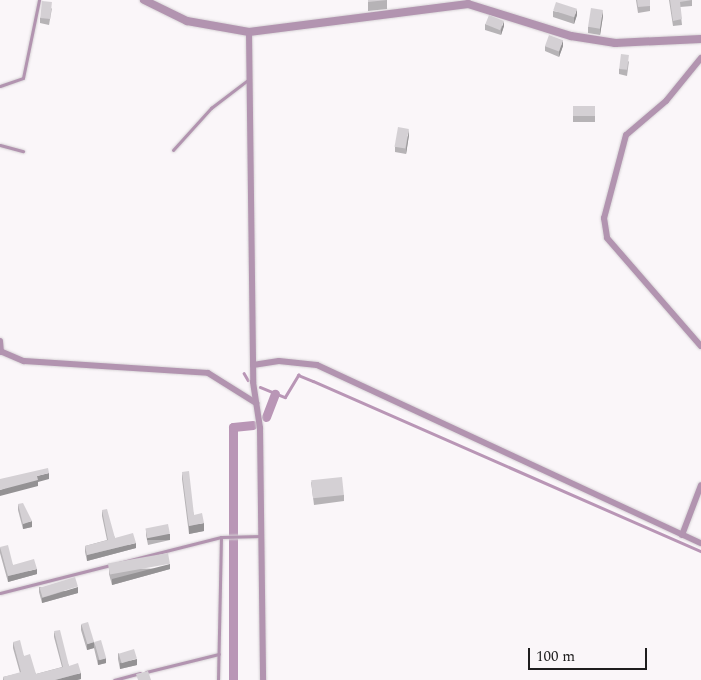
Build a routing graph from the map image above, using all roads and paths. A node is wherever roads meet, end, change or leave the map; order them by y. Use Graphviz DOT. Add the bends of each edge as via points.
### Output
graph roads {
  1 [pos="39,0"];
  2 [pos="144,0"];
  3 [pos="458,0"];
  4 [pos="468,4"];
  5 [pos="249,32"];
  6 [pos="701,39"];
  7 [pos="701,58"];
  8 [pos="249,78"];
  9 [pos="0,86"];
  10 [pos="0,145"];
  11 [pos="173,150"];
  12 [pos="23,151"];
  13 [pos="0,340"];
  14 [pos="701,346"];
  15 [pos="0,351"];
  16 [pos="253,365"];
  17 [pos="256,403"];
  18 [pos="701,485"];
  19 [pos="682,535"];
  20 [pos="262,536"];
  21 [pos="221,537"];
  22 [pos="701,542"];
  23 [pos="0,593"];
  24 [pos="219,654"];
  25 [pos="114,680"];
  26 [pos="218,680"];
  27 [pos="263,680"];
  1 -- 9 [label="lane" via="23,78"];
  2 -- 5 [label="street" via="187,21"];
  3 -- 4 [label="street"];
  4 -- 5 [label="street"];
  4 -- 6 [label="street" via="571,36 615,43"];
  5 -- 8 [label="street"];
  7 -- 14 [label="street" via="666,101 626,135 604,218 607,238"];
  8 -- 11 [label="lane" via="210,108"];
  8 -- 16 [label="street"];
  10 -- 12 [label="lane"];
  13 -- 15 [label="street"];
  15 -- 17 [label="street" via="24,361 208,373"];
  16 -- 17 [label="street"];
  16 -- 19 [label="street" via="279,361 317,365"];
  17 -- 20 [label="street"];
  18 -- 19 [label="street"];
  19 -- 22 [label="street"];
  20 -- 21 [label="lane"];
  20 -- 27 [label="street"];
  21 -- 23 [label="lane"];
  21 -- 24 [label="lane"];
  24 -- 25 [label="lane"];
  24 -- 26 [label="lane"];
}
